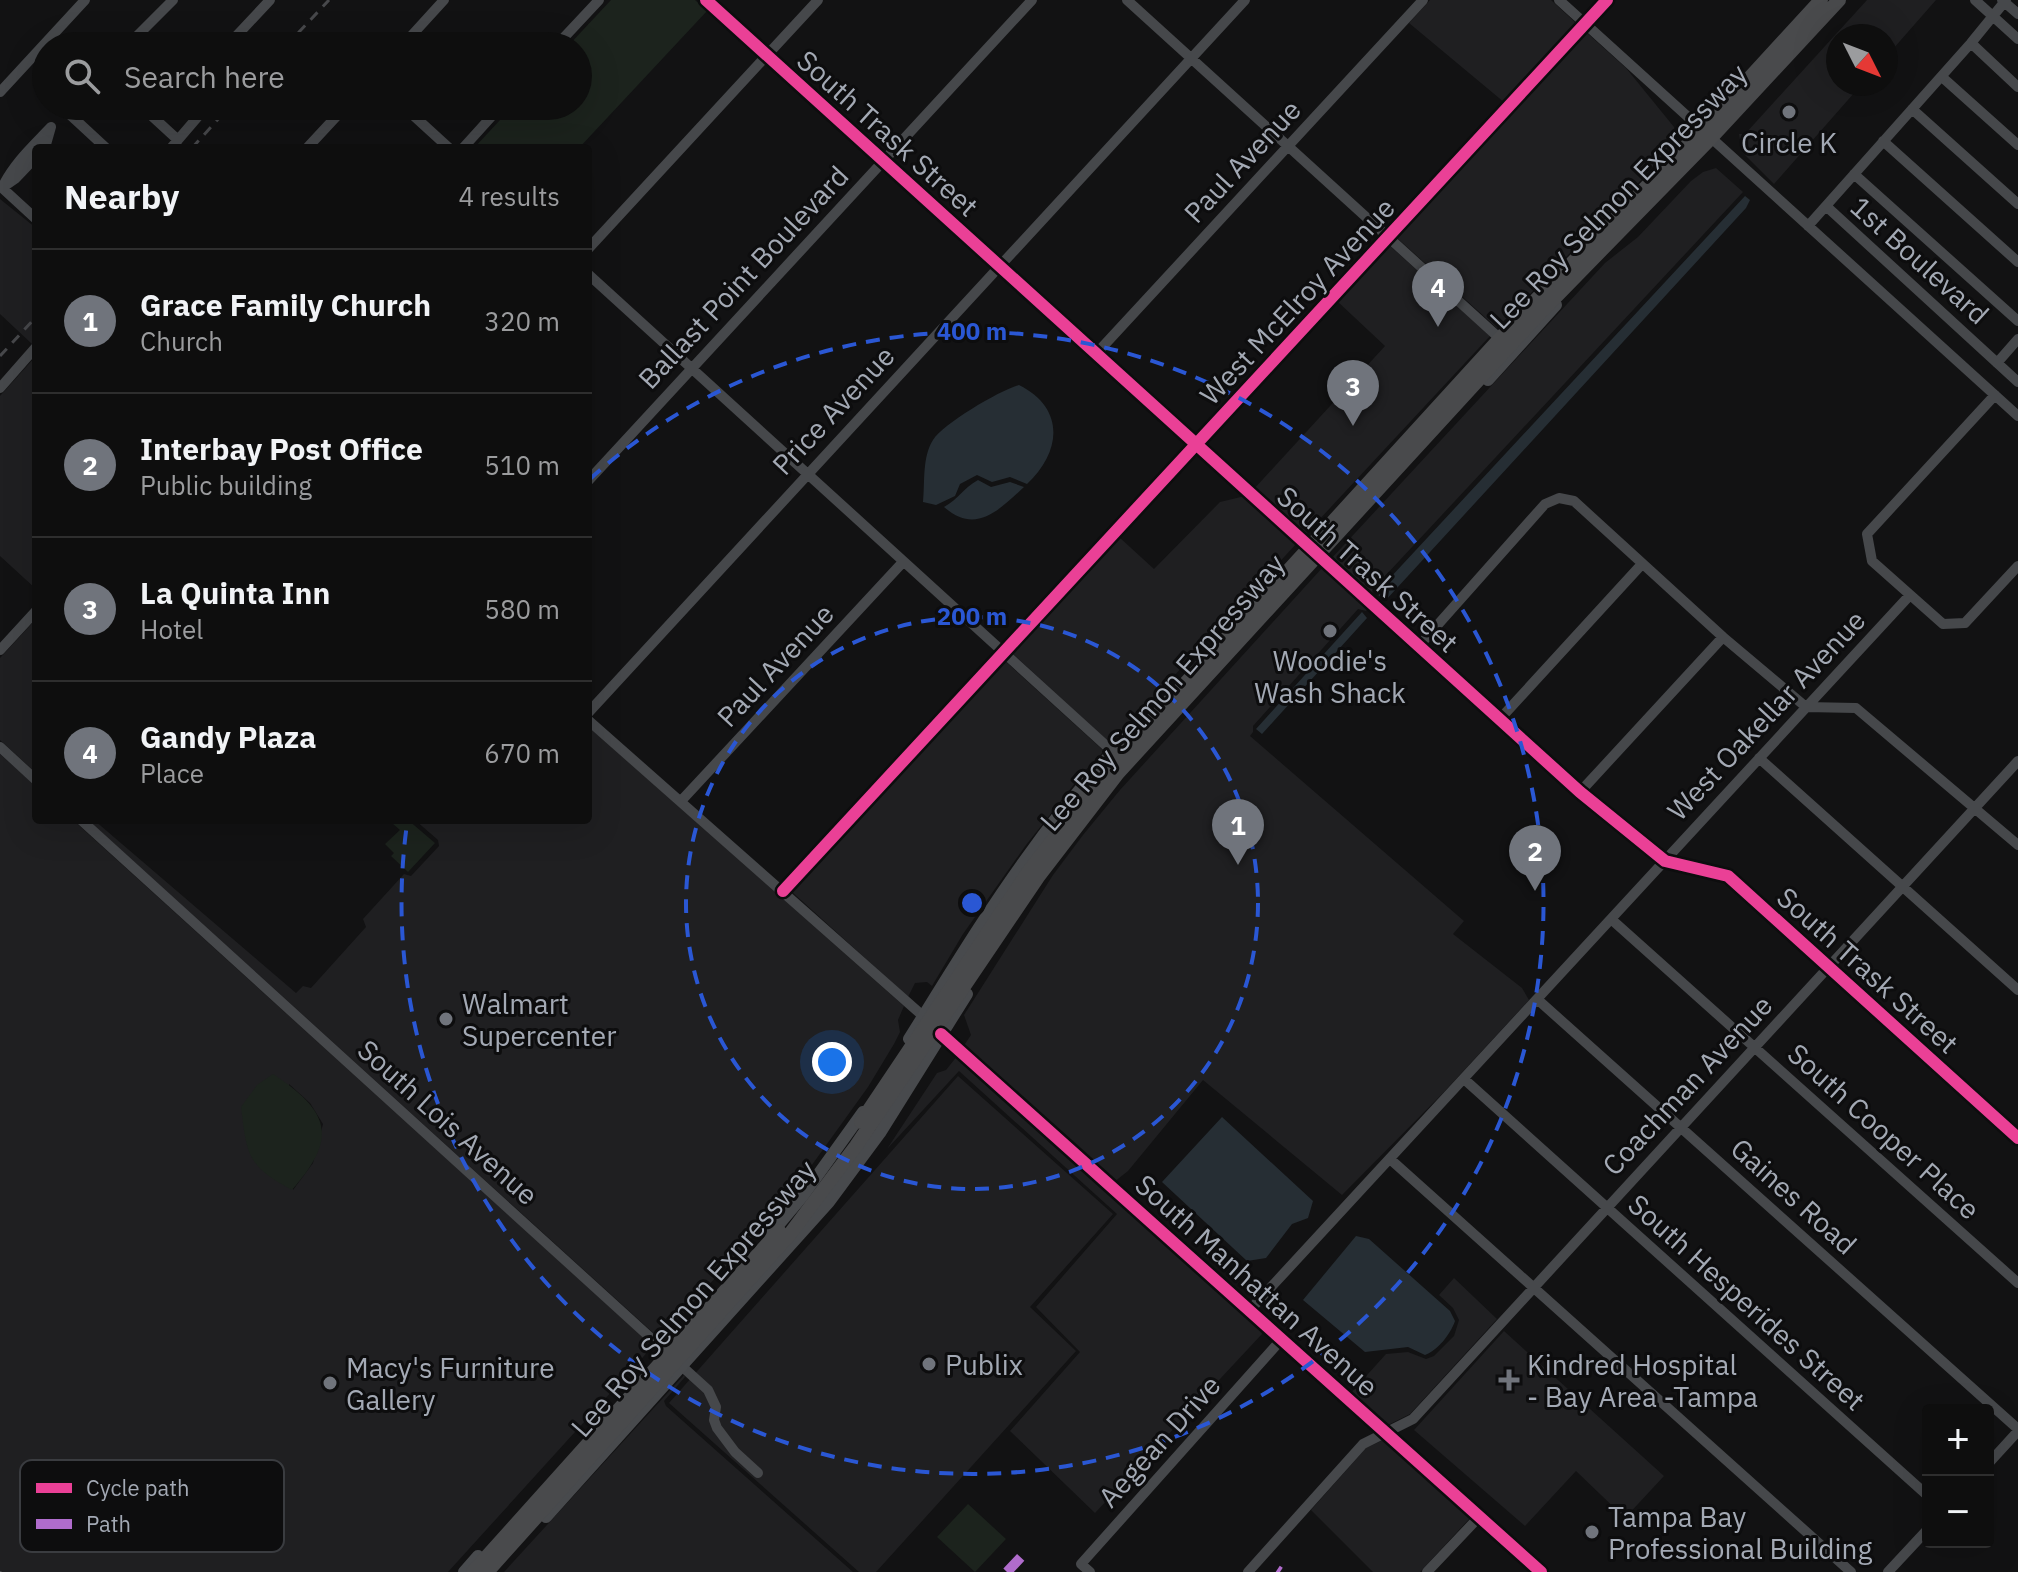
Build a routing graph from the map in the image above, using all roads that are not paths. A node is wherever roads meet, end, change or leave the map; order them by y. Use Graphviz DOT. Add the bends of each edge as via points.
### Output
graph roads {
  1 [pos="85,0"];
  2 [pos="173,0"];
  3 [pos="270,0"];
  4 [pos="444,0"];
  5 [pos="599,0"];
  6 [pos="706,0"];
  7 [pos="818,0"];
  8 [pos="1032,0"];
  9 [pos="1127,0"];
  10 [pos="1245,0"];
  11 [pos="1423,0"];
  12 [pos="1559,0"];
  13 [pos="1607,0"];
  14 [pos="1820,0"];
  15 [pos="1839,0"];
  16 [pos="1846,0"];
  17 [pos="1975,0"];
  18 [pos="2004,1"];
  19 [pos="2018,14"];
  20 [pos="1992,17"];
  21 [pos="1585,24"];
  22 [pos="55,32"];
  23 [pos="141,32"];
  24 [pos="240,32"];
  25 [pos="415,32"];
  26 [pos="569,32"];
  27 [pos="2018,39"];
  28 [pos="1971,43"];
  29 [pos="767,55"];
  30 [pos="32,57"];
  31 [pos="1192,59"];
  32 [pos="1942,77"];
  33 [pos="2018,87"];
  34 [pos="0,92"];
  35 [pos="1912,109"];
  36 [pos="58,120"];
  37 [pos="80,120"];
  38 [pos="154,120"];
  39 [pos="195,120"];
  40 [pos="333,120"];
  41 [pos="418,120"];
  42 [pos="488,120"];
  43 [pos="51,127"];
  44 [pos="1700,128"];
  45 [pos="1883,141"];
  46 [pos="1716,142"];
  47 [pos="39,144"];
  48 [pos="46,144"];
  49 [pos="102,144"];
  50 [pos="175,144"];
  51 [pos="311,144"];
  52 [pos="445,144"];
  53 [pos="467,144"];
  54 [pos="2018,145"];
  55 [pos="1288,146"];
  56 [pos="32,154"];
  57 [pos="883,161"];
  58 [pos="1854,174"];
  59 [pos="1,187"];
  60 [pos="2018,204"];
  61 [pos="1826,206"];
  62 [pos="32,215"];
  63 [pos="1808,226"];
  64 [pos="1388,237"];
  65 [pos="592,245"];
  66 [pos="2018,262"];
  67 [pos="999,266"];
  68 [pos="592,278"];
  69 [pos="1525,307"];
  70 [pos="2018,321"];
  71 [pos="1497,336"];
  72 [pos="2018,339"];
  73 [pos="1515,351"];
  74 [pos="32,352"];
  75 [pos="1096,354"];
  76 [pos="1997,363"];
  77 [pos="692,369"];
  78 [pos="2018,382"];
  79 [pos="0,388"];
  80 [pos="1995,395"];
  81 [pos="2018,416"];
  82 [pos="1400,440"];
  83 [pos="1196,445"];
  84 [pos="1425,448"];
  85 [pos="807,474"];
  86 [pos="592,477"];
  87 [pos="1305,543"];
  88 [pos="1323,559"];
  89 [pos="903,562"];
  90 [pos="1642,564"];
  91 [pos="2018,566"];
  92 [pos="1910,595"];
  93 [pos="32,615"];
  94 [pos="1723,637"];
  95 [pos="1245,643"];
  96 [pos="1418,647"];
  97 [pos="0,650"];
  98 [pos="1004,653"];
  99 [pos="1187,672"];
  100 [pos="1806,707"];
  101 [pos="592,709"];
  102 [pos="1499,720"];
  103 [pos="592,723"];
  104 [pos="0,747"];
  105 [pos="1113,752"];
  106 [pos="1759,758"];
  107 [pos="2018,761"];
  108 [pos="32,776"];
  109 [pos="1580,792"];
  110 [pos="681,801"];
  111 [pos="1069,802"];
  112 [pos="1096,807"];
  113 [pos="1976,807"];
  114 [pos="85,824"];
  115 [pos="2018,845"];
  116 [pos="1665,861"];
  117 [pos="1903,887"];
  118 [pos="783,891"];
  119 [pos="1611,919"];
  120 [pos="1829,967"];
  121 [pos="2018,990"];
  122 [pos="1537,999"];
  123 [pos="923,1016"];
  124 [pos="941,1034"];
  125 [pos="1755,1047"];
  126 [pos="1464,1079"];
  127 [pos="1681,1128"];
  128 [pos="2018,1138"];
  129 [pos="1390,1159"];
  130 [pos="1607,1208"];
  131 [pos="787,1251"];
  132 [pos="753,1255"];
  133 [pos="2018,1283"];
  134 [pos="1533,1287"];
  135 [pos="1249,1311"];
  136 [pos="1281,1340"];
  137 [pos="665,1351"];
  138 [pos="682,1367"];
  139 [pos="2018,1430"];
  140 [pos="1385,1433"];
  141 [pos="1994,1457"];
  142 [pos="758,1473"];
  143 [pos="1922,1491"];
  144 [pos="1479,1517"];
  145 [pos="1922,1535"];
  146 [pos="1430,1569"];
  147 [pos="464,1572"];
  148 [pos="473,1572"];
  149 [pos="487,1572"];
  150 [pos="495,1572"];
  151 [pos="1090,1572"];
  152 [pos="1248,1572"];
  153 [pos="1541,1572"];
  154 [pos="1851,1572"];
  155 [pos="1888,1572"];
  1 -- 22 [label="street"];
  2 -- 23 [label="street"];
  3 -- 24 [label="street"];
  4 -- 25 [label="street"];
  5 -- 26 [label="street"];
  6 -- 29 [label="street, South Trask Street"];
  7 -- 29 [label="street"];
  8 -- 57 [label="street, Ballast Point Boulevard"];
  9 -- 31 [label="street"];
  10 -- 31 [label="street, Price Avenue"];
  11 -- 55 [label="street, Paul Avenue"];
  12 -- 21 [label="street"];
  13 -- 21 [label="street, West McElroy Avenue"];
  14 -- 44 [label="main road"];
  14 -- 148 [label="highway, Lee Roy Selmon Expressway" via="1516,320 1110,766 1029,871 805,1199"];
  15 -- 149 [label="highway, Lee Roy Selmon Expressway" via="1536,317 1118,773 1052,856 856,1146 767,1262"];
  16 -- 46 [label="main road"];
  17 -- 20 [label="street"];
  18 -- 19 [label="street"];
  18 -- 20 [label="street"];
  20 -- 27 [label="street"];
  20 -- 28 [label="street"];
  21 -- 44 [label="street"];
  21 -- 64 [label="street, West McElroy Avenue"];
  28 -- 32 [label="street"];
  28 -- 33 [label="street"];
  29 -- 57 [label="street, South Trask Street"];
  29 -- 65 [label="street"];
  30 -- 34 [label="street"];
  31 -- 55 [label="street"];
  31 -- 67 [label="street, Price Avenue"];
  32 -- 35 [label="street"];
  32 -- 54 [label="street"];
  35 -- 45 [label="street"];
  35 -- 60 [label="street"];
  36 -- 43 [label="street"];
  37 -- 49 [label="street"];
  38 -- 50 [label="street"];
  39 -- 50 [label="street"];
  40 -- 51 [label="street"];
  41 -- 52 [label="street"];
  42 -- 53 [label="street"];
  43 -- 47 [label="street"];
  43 -- 48 [label="street"];
  44 -- 46 [label="street"];
  44 -- 69 [label="main road"];
  45 -- 58 [label="street"];
  45 -- 66 [label="street"];
  46 -- 63 [label="street"];
  46 -- 73 [label="main road"];
  55 -- 64 [label="street"];
  55 -- 75 [label="street, Paul Avenue"];
  56 -- 59 [label="street"];
  57 -- 67 [label="street, South Trask Street"];
  57 -- 77 [label="street, Ballast Point Boulevard"];
  58 -- 61 [label="street"];
  58 -- 70 [label="street"];
  59 -- 62 [label="street"];
  61 -- 63 [label="street"];
  61 -- 76 [label="street, 1st Boulevard"];
  63 -- 80 [label="street"];
  64 -- 71 [label="street"];
  64 -- 83 [label="street, West McElroy Avenue"];
  67 -- 75 [label="street, South Trask Street"];
  67 -- 85 [label="street, Price Avenue"];
  68 -- 77 [label="street"];
  69 -- 71 [label="main road"];
  69 -- 73 [label="main road" via="1512,344"];
  71 -- 82 [label="main road"];
  71 -- 84 [label="main road" via="1495,365"];
  72 -- 76 [label="street"];
  73 -- 84 [label="main road"];
  74 -- 79 [label="street"];
  75 -- 83 [label="street, South Trask Street"];
  76 -- 78 [label="street, 1st Boulevard"];
  77 -- 85 [label="street"];
  77 -- 86 [label="street, Ballast Point Boulevard"];
  80 -- 81 [label="street"];
  80 -- 92 [label="street" via="1867,534 1872,561"];
  82 -- 87 [label="main road"];
  82 -- 88 [label="main road" via="1392,460 1329,527 1320,541"];
  83 -- 87 [label="street, South Trask Street"];
  83 -- 98 [label="street, West McElroy Avenue"];
  84 -- 88 [label="main road"];
  85 -- 89 [label="street"];
  85 -- 101 [label="street, Price Avenue"];
  87 -- 88 [label="street, South Trask Street"];
  87 -- 95 [label="main road" via="1311,557 1305,571 1247,633"];
  87 -- 99 [label="main road"];
  88 -- 95 [label="main road"];
  88 -- 96 [label="street, South Trask Street"];
  89 -- 98 [label="street"];
  89 -- 110 [label="street, Paul Avenue"];
  90 -- 94 [label="street"];
  90 -- 96 [label="street" via="1574,501 1559,498 1545,504"];
  90 -- 102 [label="street"];
  91 -- 92 [label="street" via="1965,623 1943,624"];
  92 -- 100 [label="street, West Oakellar Avenue"];
  93 -- 97 [label="street"];
  94 -- 100 [label="street"];
  94 -- 109 [label="street"];
  95 -- 112 [label="main road"];
  96 -- 102 [label="street, South Trask Street"];
  98 -- 105 [label="street"];
  98 -- 118 [label="street, West McElroy Avenue"];
  99 -- 105 [label="main road"];
  99 -- 112 [label="main road" via="1168,706 1099,783"];
  100 -- 106 [label="street, West Oakellar Avenue"];
  100 -- 113 [label="street" via="1856,708"];
  102 -- 109 [label="street, South Trask Street"];
  103 -- 110 [label="street, South Manhattan Avenue"];
  104 -- 108 [label="street"];
  105 -- 111 [label="main road"];
  106 -- 116 [label="street, West Oakellar Avenue"];
  106 -- 117 [label="street"];
  107 -- 113 [label="street, Coachman Avenue"];
  109 -- 116 [label="street, South Trask Street"];
  110 -- 118 [label="street, South Manhattan Avenue"];
  111 -- 123 [label="main road" via="990,908"];
  111 -- 124 [label="main road" via="947,994"];
  112 -- 124 [label="main road" via="1021,909"];
  113 -- 115 [label="street"];
  113 -- 117 [label="street, Coachman Avenue"];
  114 -- 137 [label="street, South Lois Avenue"];
  116 -- 119 [label="street, West Oakellar Avenue"];
  116 -- 120 [label="street, South Trask Street" via="1728,876"];
  117 -- 120 [label="street, Coachman Avenue"];
  117 -- 121 [label="street"];
  118 -- 123 [label="street, South Manhattan Avenue"];
  119 -- 122 [label="street, West Oakellar Avenue"];
  119 -- 125 [label="street, South Cooper Place"];
  120 -- 125 [label="street, Coachman Avenue"];
  120 -- 128 [label="street, South Trask Street"];
  122 -- 126 [label="street, West Oakellar Avenue"];
  122 -- 127 [label="street, Gaines Road"];
  123 -- 124 [label="main road, South Manhattan Avenue"];
  123 -- 131 [label="main road" via="927,1033 920,1058 853,1163 789,1241"];
  123 -- 132 [label="main road" via="835,1153"];
  124 -- 131 [label="main road" via="858,1166"];
  124 -- 135 [label="main road, South Manhattan Avenue"];
  125 -- 127 [label="street, Coachman Avenue"];
  125 -- 133 [label="street, South Cooper Place"];
  126 -- 129 [label="street, West Oakellar Avenue"];
  126 -- 130 [label="street, South Hesperides Street"];
  127 -- 130 [label="street, Coachman Avenue"];
  127 -- 139 [label="street, Gaines Road"];
  129 -- 134 [label="street"];
  129 -- 135 [label="street, West Oakellar Avenue"];
  130 -- 134 [label="street, Coachman Avenue"];
  130 -- 143 [label="street, South Hesperides Street"];
  131 -- 138 [label="main road"];
  132 -- 137 [label="main road"];
  132 -- 138 [label="main road" via="681,1347"];
  134 -- 140 [label="street, Coachman Avenue" via="1413,1419"];
  134 -- 154 [label="street"];
  135 -- 136 [label="main road, South Manhattan Avenue"];
  136 -- 140 [label="main road, South Manhattan Avenue"];
  136 -- 151 [label="street, Aegean Drive" via="1081,1564"];
  137 -- 138 [label="street, South Lois Avenue"];
  137 -- 147 [label="main road"];
  137 -- 150 [label="main road" via="666,1368 659,1384 498,1562"];
  138 -- 142 [label="street, South Lois Avenue" via="708,1390 717,1428"];
  138 -- 150 [label="main road"];
  139 -- 141 [label="street"];
  140 -- 144 [label="main road, South Manhattan Avenue"];
  140 -- 152 [label="street" via="1363,1444"];
  144 -- 146 [label="street"];
  144 -- 153 [label="main road, South Manhattan Avenue"];
  145 -- 155 [label="street"];
}
